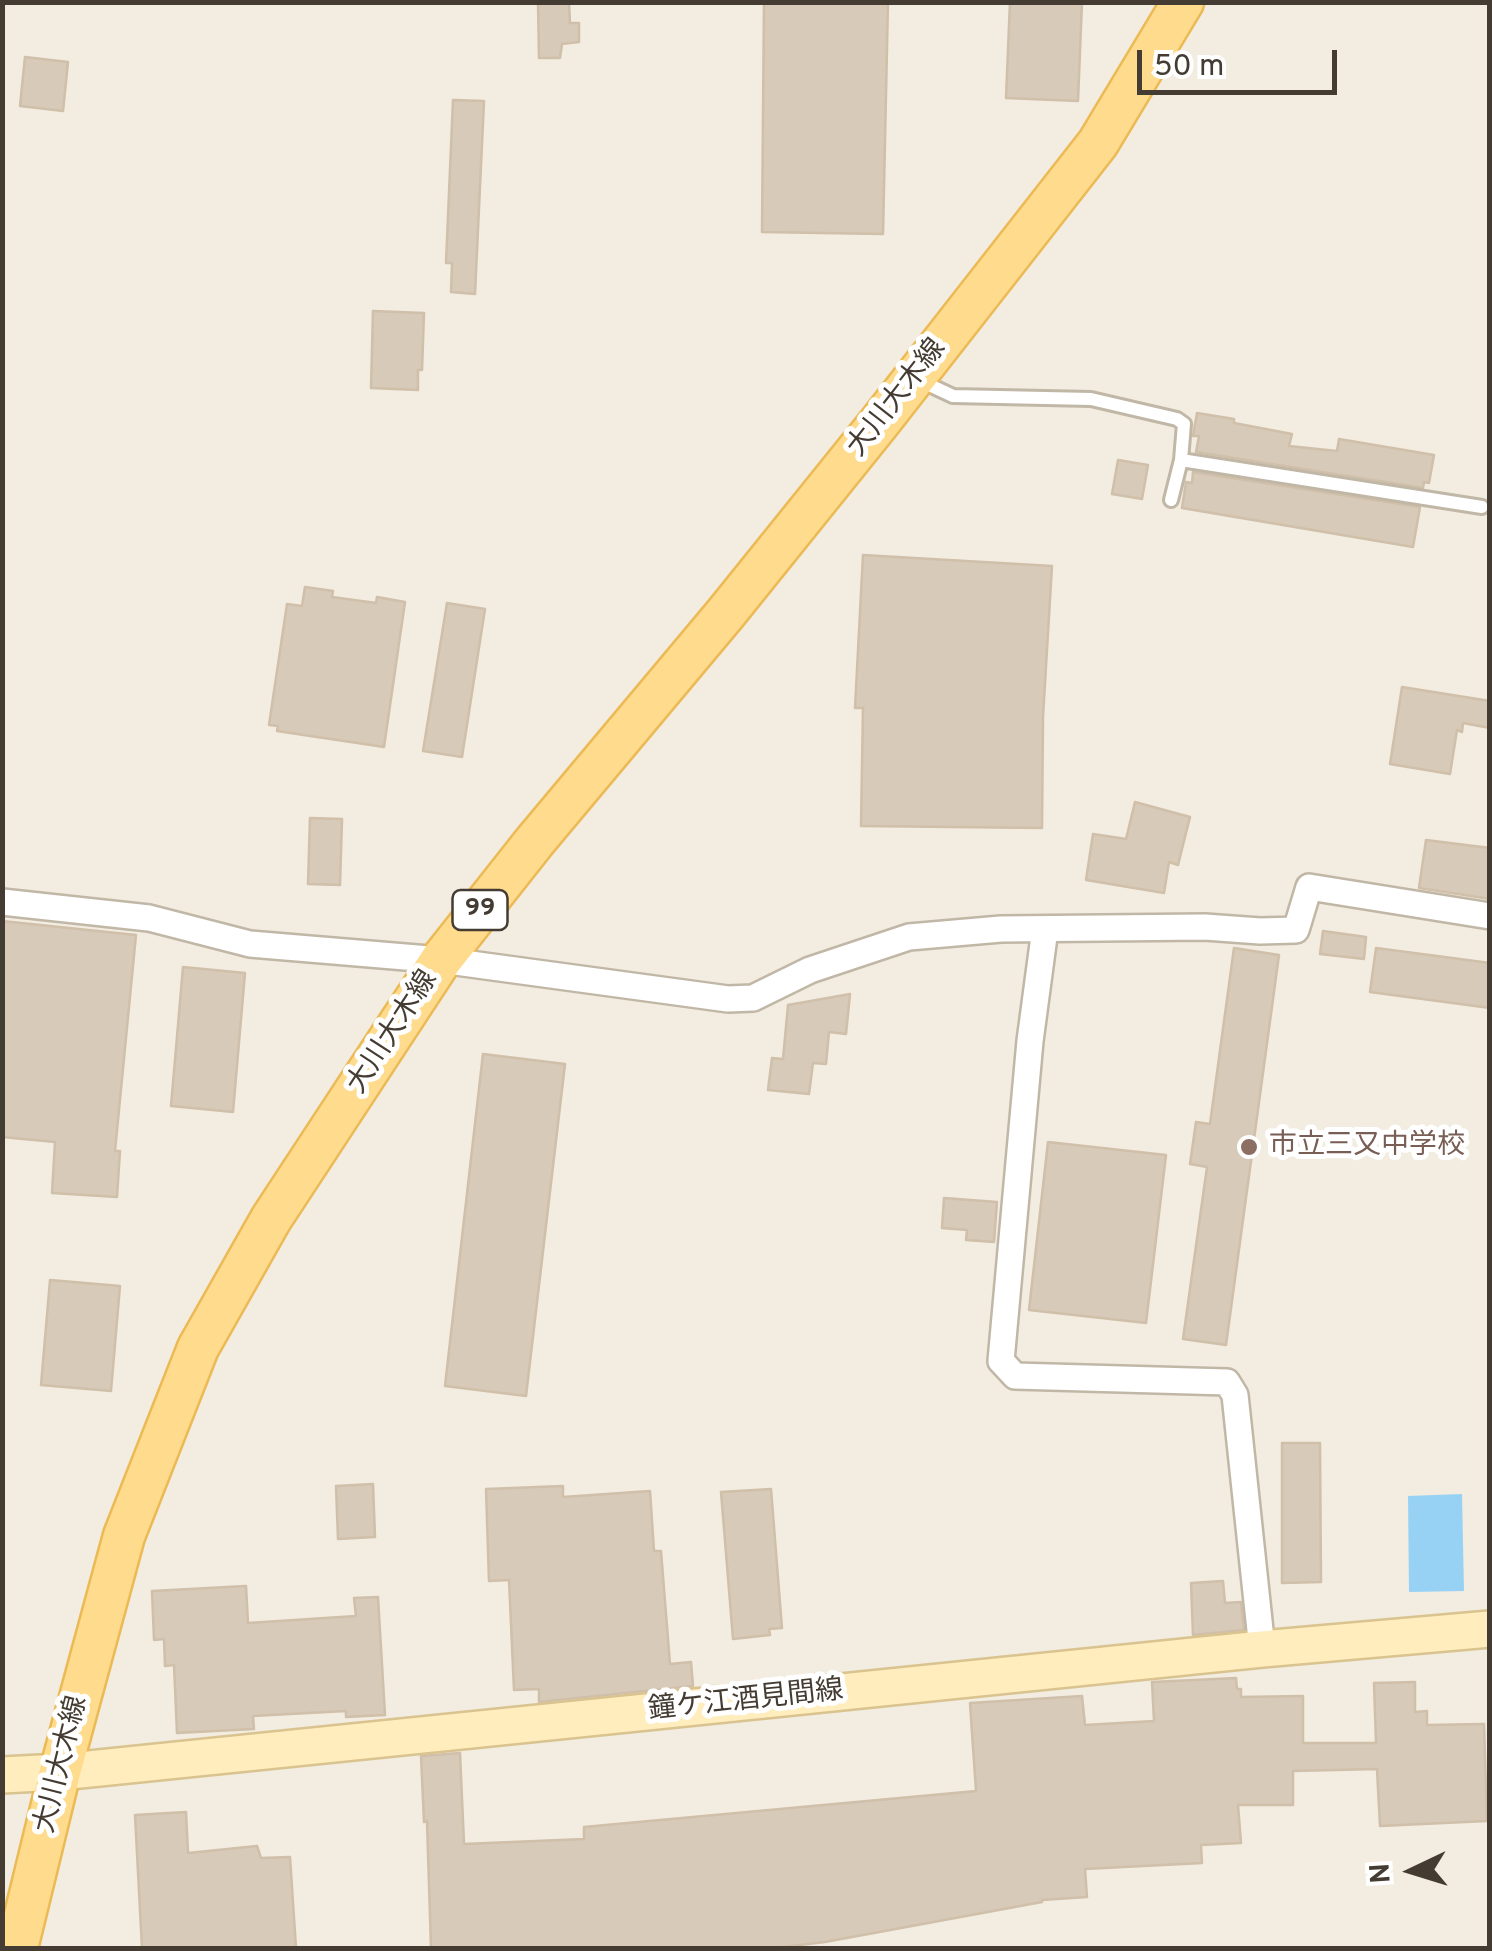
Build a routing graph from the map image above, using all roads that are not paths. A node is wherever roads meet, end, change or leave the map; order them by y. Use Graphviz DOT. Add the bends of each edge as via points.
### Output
graph roads {
  1 [pos="1183,2"];
  2 [pos="915,378"];
  3 [pos="1182,460"];
  4 [pos="1172,500"];
  5 [pos="1482,507"];
  6 [pos="2,902"];
  7 [pos="1490,916"];
  8 [pos="1044,929"];
  9 [pos="441,960"];
  10 [pos="1490,1629"];
  11 [pos="1262,1648"];
  12 [pos="60,1772"];
  13 [pos="2,1775"];
  14 [pos="17,1948"];
  1 -- 2 [label="main road, 大川大木線 / 99" via="1098,143"];
  2 -- 3 [label="lane" via="953,396 1092,399 1177,419 1184,424"];
  2 -- 9 [label="main road, 大川大木線 / 99"];
  3 -- 4 [label="lane"];
  3 -- 5 [label="lane"];
  6 -- 9 [label="street" via="149,918 250,944"];
  7 -- 8 [label="street" via="1309,888 1296,930"];
  8 -- 9 [label="street" via="909,936 753,998"];
  8 -- 11 [label="street" via="1002,1361 1015,1376 1227,1382 1235,1395"];
  9 -- 12 [label="main road, 大川大木線 / 99" via="271,1218 198,1348 124,1536"];
  10 -- 11 [label="main road, 鐘ケ江酒見間線"];
  11 -- 12 [label="main road, 鐘ケ江酒見間線"];
  12 -- 13 [label="main road, 鐘ケ江酒見間線"];
  12 -- 14 [label="main road, 大川大木線 / 99"];
}
